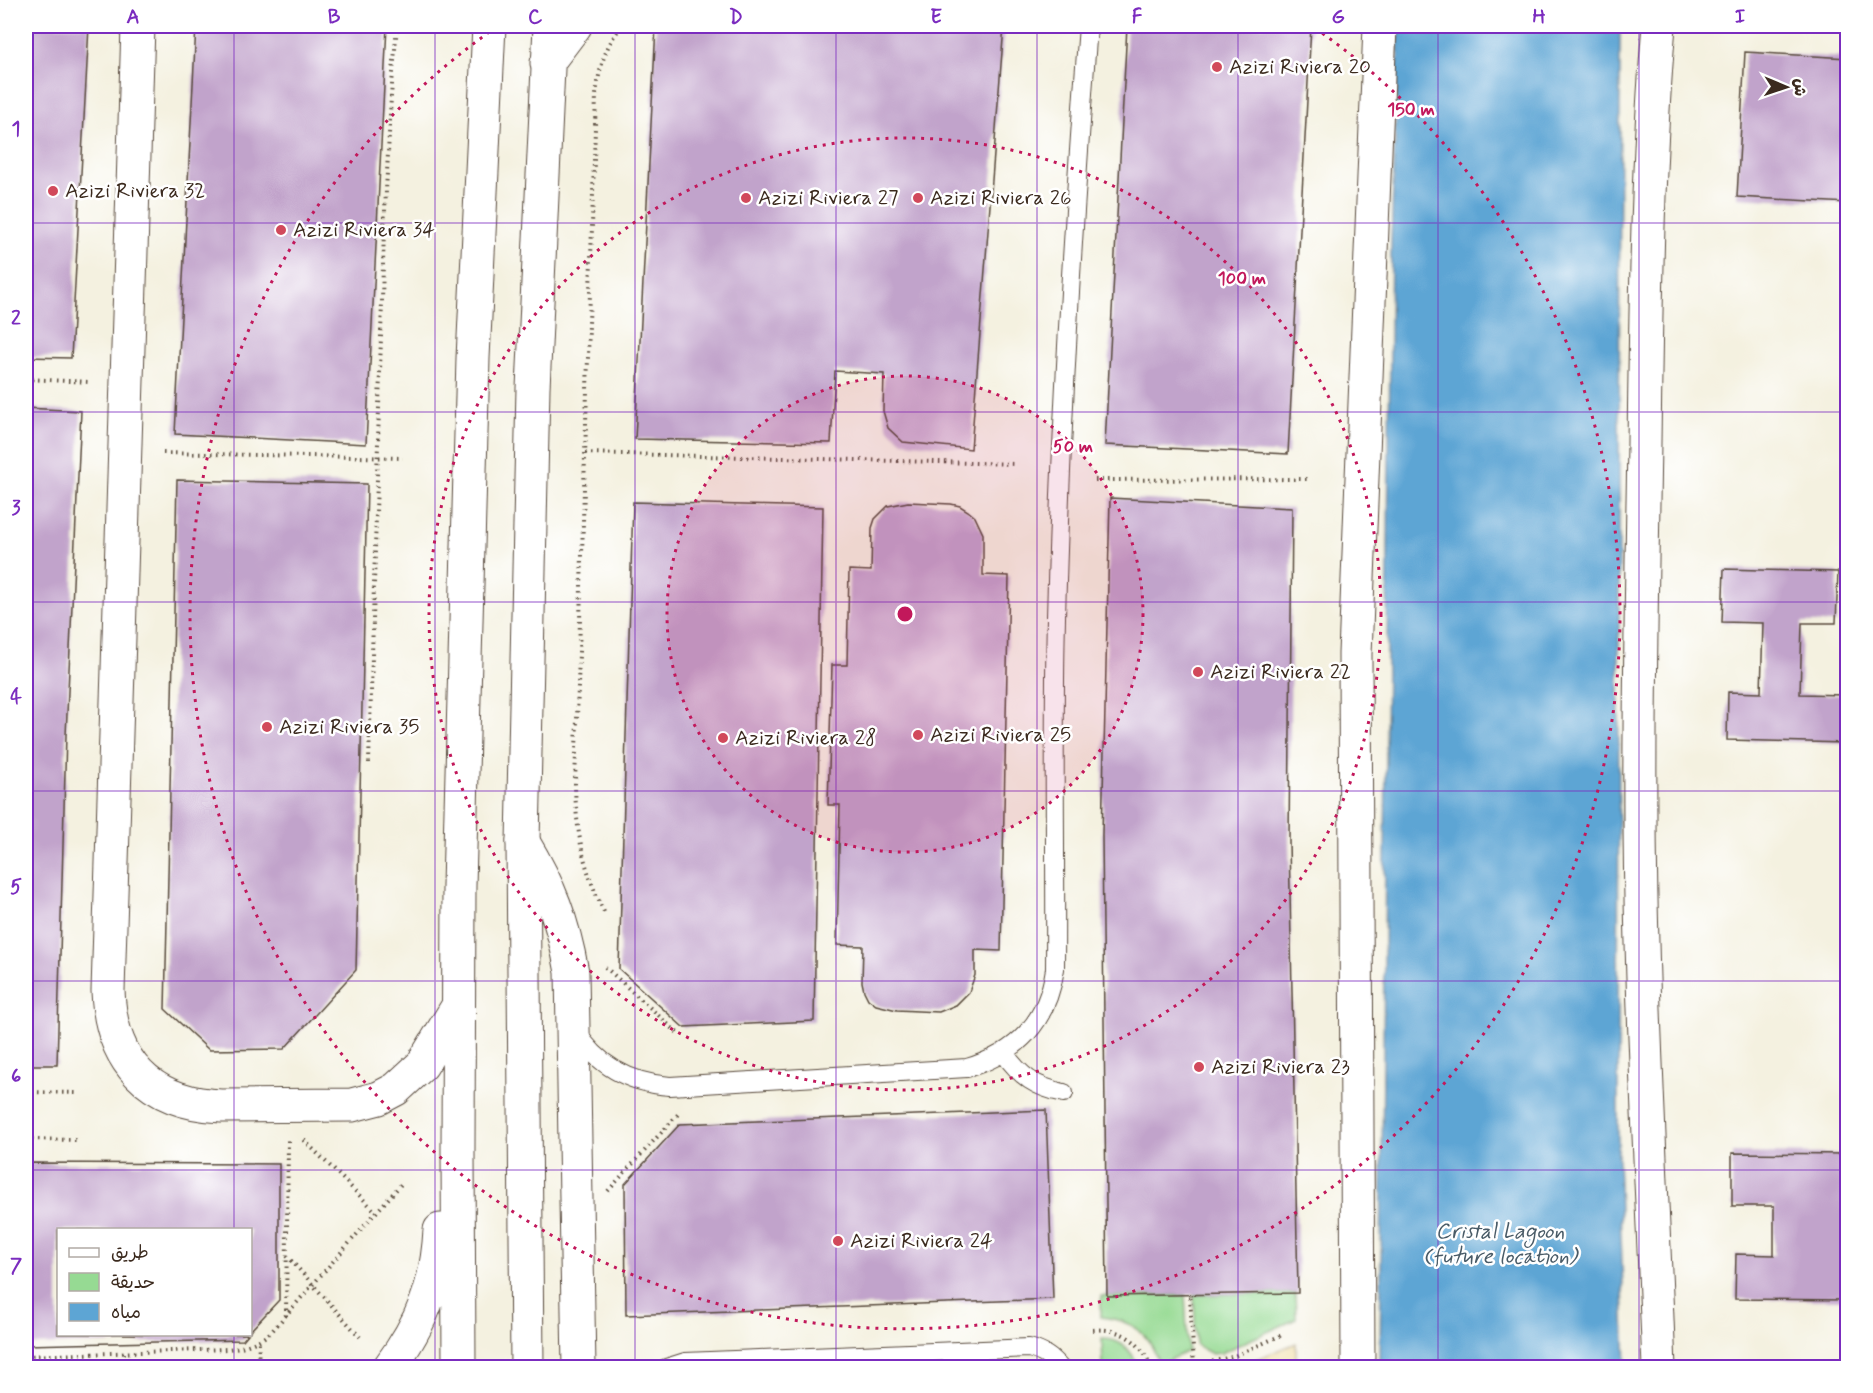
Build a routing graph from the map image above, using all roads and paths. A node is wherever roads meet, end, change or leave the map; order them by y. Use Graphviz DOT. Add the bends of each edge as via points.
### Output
graph roads {
  1 [pos="138,26"];
  2 [pos="397,26"];
  3 [pos="489,26"];
  4 [pos="550,26"];
  5 [pos="575,26"];
  6 [pos="622,26"];
  7 [pos="1088,26"];
  8 [pos="1380,26"];
  9 [pos="1659,26"];
  10 [pos="547,63"];
  11 [pos="26,379"];
  12 [pos="90,382"];
  13 [pos="163,453"];
  14 [pos="585,453"];
  15 [pos="378,458"];
  16 [pos="403,458"];
  17 [pos="1016,464"];
  18 [pos="1309,479"];
  19 [pos="1095,480"];
  20 [pos="369,764"];
  21 [pos="523,842"];
  22 [pos="604,912"];
  23 [pos="602,964"];
  24 [pos="458,1006"];
  25 [pos="574,1028"];
  26 [pos="680,1035"];
  27 [pos="1004,1053"];
  28 [pos="26,1092"];
  29 [pos="77,1093"];
  30 [pos="1064,1093"];
  31 [pos="680,1112"];
  32 [pos="26,1139"];
  33 [pos="76,1140"];
  34 [pos="288,1140"];
  35 [pos="304,1140"];
  36 [pos="458,1150"];
  37 [pos="402,1183"];
  38 [pos="608,1191"];
  39 [pos="376,1212"];
  40 [pos="286,1256"];
  41 [pos="313,1284"];
  42 [pos="1190,1297"];
  43 [pos="286,1316"];
  44 [pos="1094,1330"];
  45 [pos="1284,1334"];
  46 [pos="360,1337"];
  47 [pos="259,1341"];
  48 [pos="124,1353"];
  49 [pos="26,1356"];
  50 [pos="1214,1365"];
  51 [pos="1194,1366"];
  52 [pos="124,1368"];
  53 [pos="258,1368"];
  54 [pos="389,1368"];
  55 [pos="459,1368"];
  56 [pos="527,1368"];
  57 [pos="579,1368"];
  58 [pos="666,1368"];
  59 [pos="1060,1368"];
  60 [pos="1151,1368"];
  61 [pos="1183,1368"];
  62 [pos="1358,1368"];
  63 [pos="1659,1368"];
  1 -- 24 [label="street" via="108,979 113,1031 132,1066 162,1092 181,1100 220,1106 352,1104 379,1098 410,1078 427,1058"];
  2 -- 15 [label="path" via="387,162"];
  3 -- 24 [label="street" via="473,358"];
  4 -- 10 [label="street"];
  5 -- 10 [label="street"];
  6 -- 14 [label="path" via="602,60 596,95"];
  7 -- 27 [label="lane" via="1068,299 1060,477 1055,969 1052,989 1039,1016"];
  8 -- 62 [label="street" via="1355,654"];
  9 -- 63 [label="street" via="1646,264 1640,727 1644,1010"];
  10 -- 21 [label="street" via="533,388"];
  11 -- 12 [label="path"];
  13 -- 15 [label="path"];
  14 -- 17 [label="path"];
  14 -- 22 [label="path" via="576,812 584,863"];
  15 -- 16 [label="path"];
  15 -- 20 [label="path"];
  18 -- 19 [label="path"];
  21 -- 25 [label="street" via="560,918 572,972"];
  21 -- 56 [label="street"];
  23 -- 26 [label="path"];
  24 -- 36 [label="street"];
  25 -- 27 [label="lane" via="609,1067 639,1081 669,1086 947,1071 987,1062"];
  25 -- 57 [label="street"];
  27 -- 30 [label="lane" via="1023,1076"];
  28 -- 29 [label="path"];
  31 -- 38 [label="path"];
  32 -- 33 [label="path"];
  34 -- 40 [label="path"];
  35 -- 39 [label="path"];
  36 -- 54 [label="street" via="441,1209 435,1279 417,1327"];
  36 -- 55 [label="street"];
  37 -- 39 [label="path"];
  39 -- 41 [label="path"];
  40 -- 41 [label="path"];
  40 -- 43 [label="path"];
  41 -- 43 [label="path"];
  41 -- 46 [label="path"];
  42 -- 51 [label="path"];
  43 -- 47 [label="path"];
  44 -- 60 [label="path" via="1112,1330 1130,1338 1144,1351"];
  45 -- 50 [label="path"];
  47 -- 48 [label="path" via="228,1349"];
  47 -- 53 [label="path"];
  48 -- 49 [label="path"];
  48 -- 52 [label="path"];
  50 -- 51 [label="path"];
  51 -- 61 [label="path"];
  58 -- 59 [label="lane" via="685,1362 1029,1348 1041,1351"];
}
